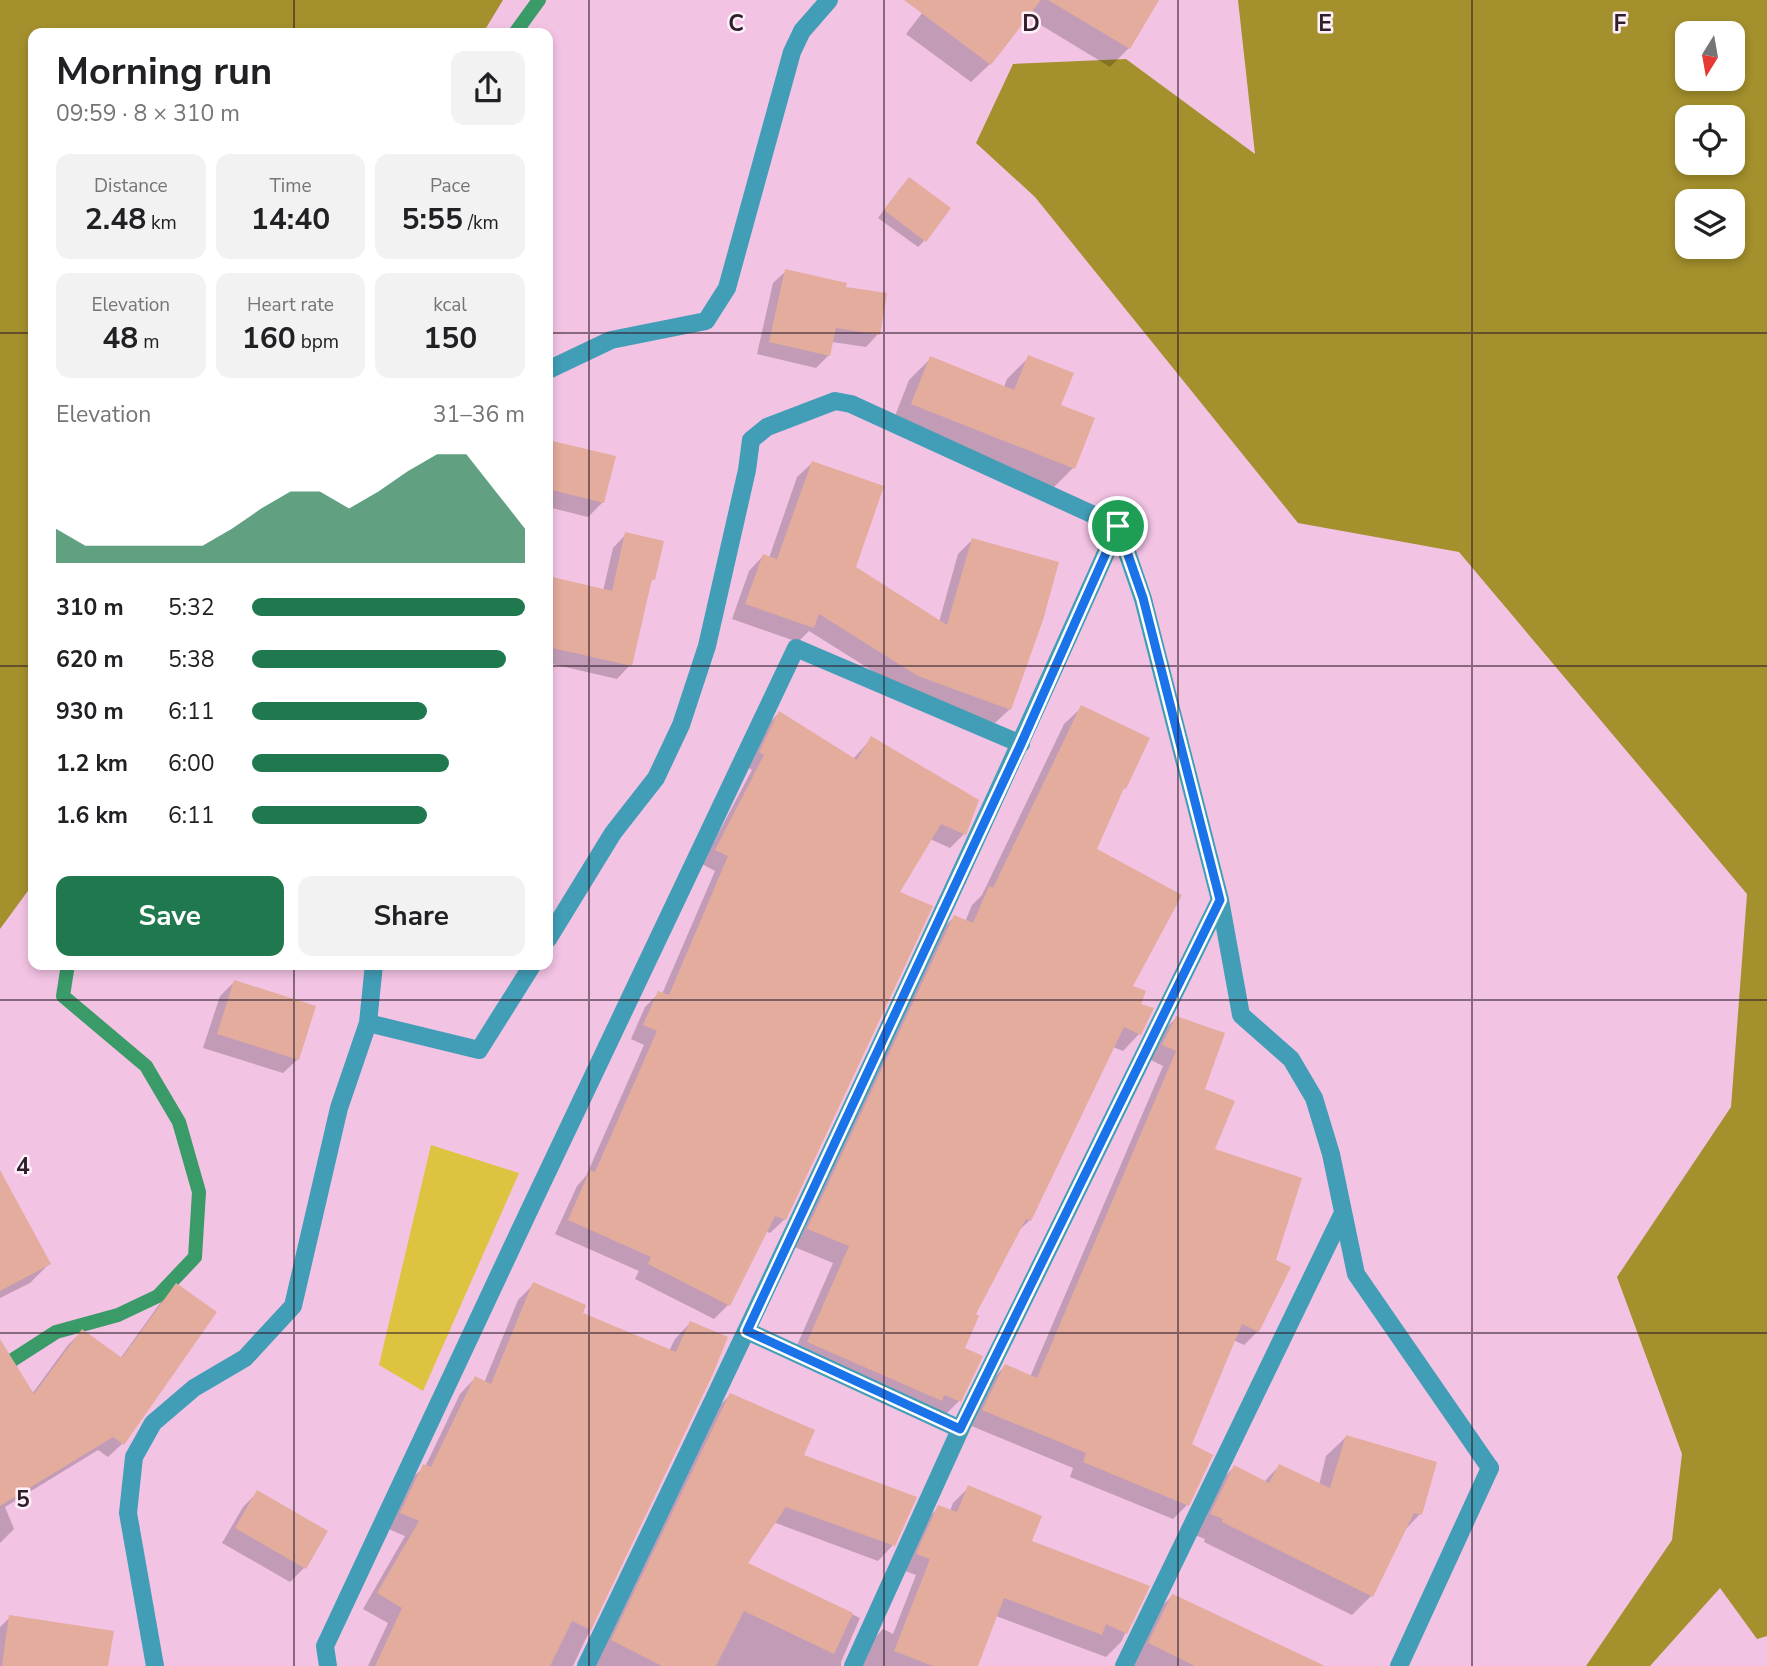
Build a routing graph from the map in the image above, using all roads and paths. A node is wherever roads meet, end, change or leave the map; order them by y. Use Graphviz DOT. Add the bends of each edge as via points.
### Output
graph roads {
  1 [pos="830,0"];
  2 [pos="553,368"];
  3 [pos="1118,526"];
  4 [pos="1021,744"];
  5 [pos="1220,900"];
  6 [pos="553,931"];
  7 [pos="373,970"];
  8 [pos="529,970"];
  9 [pos="368,1023"];
  10 [pos="1342,1215"];
  11 [pos="747,1331"];
  12 [pos="960,1429"];
  13 [pos="155,1666"];
  14 [pos="328,1666"];
  15 [pos="586,1666"];
  16 [pos="853,1666"];
  17 [pos="1124,1666"];
  18 [pos="1399,1666"];
  1 -- 2 [label="street" via="802,31 792,52 727,288 706,321 611,340"];
  3 -- 4 [label="street"];
  3 -- 5 [label="street" via="1143,598"];
  3 -- 6 [label="street" via="851,404 835,401 767,427 751,440 707,646 681,725 656,778 613,833"];
  4 -- 11 [label="street"];
  4 -- 14 [label="street" via="796,648 325,1646"];
  5 -- 10 [label="street" via="1241,1014 1291,1059 1314,1098"];
  5 -- 12 [label="street"];
  7 -- 9 [label="street"];
  8 -- 9 [label="street" via="479,1050"];
  9 -- 13 [label="street" via="339,1108 293,1306 246,1358 194,1388 153,1423 134,1457 128,1513"];
  10 -- 17 [label="street"];
  10 -- 18 [label="street" via="1356,1274 1490,1468"];
  11 -- 12 [label="street"];
  11 -- 15 [label="street"];
  12 -- 16 [label="street"];
}
